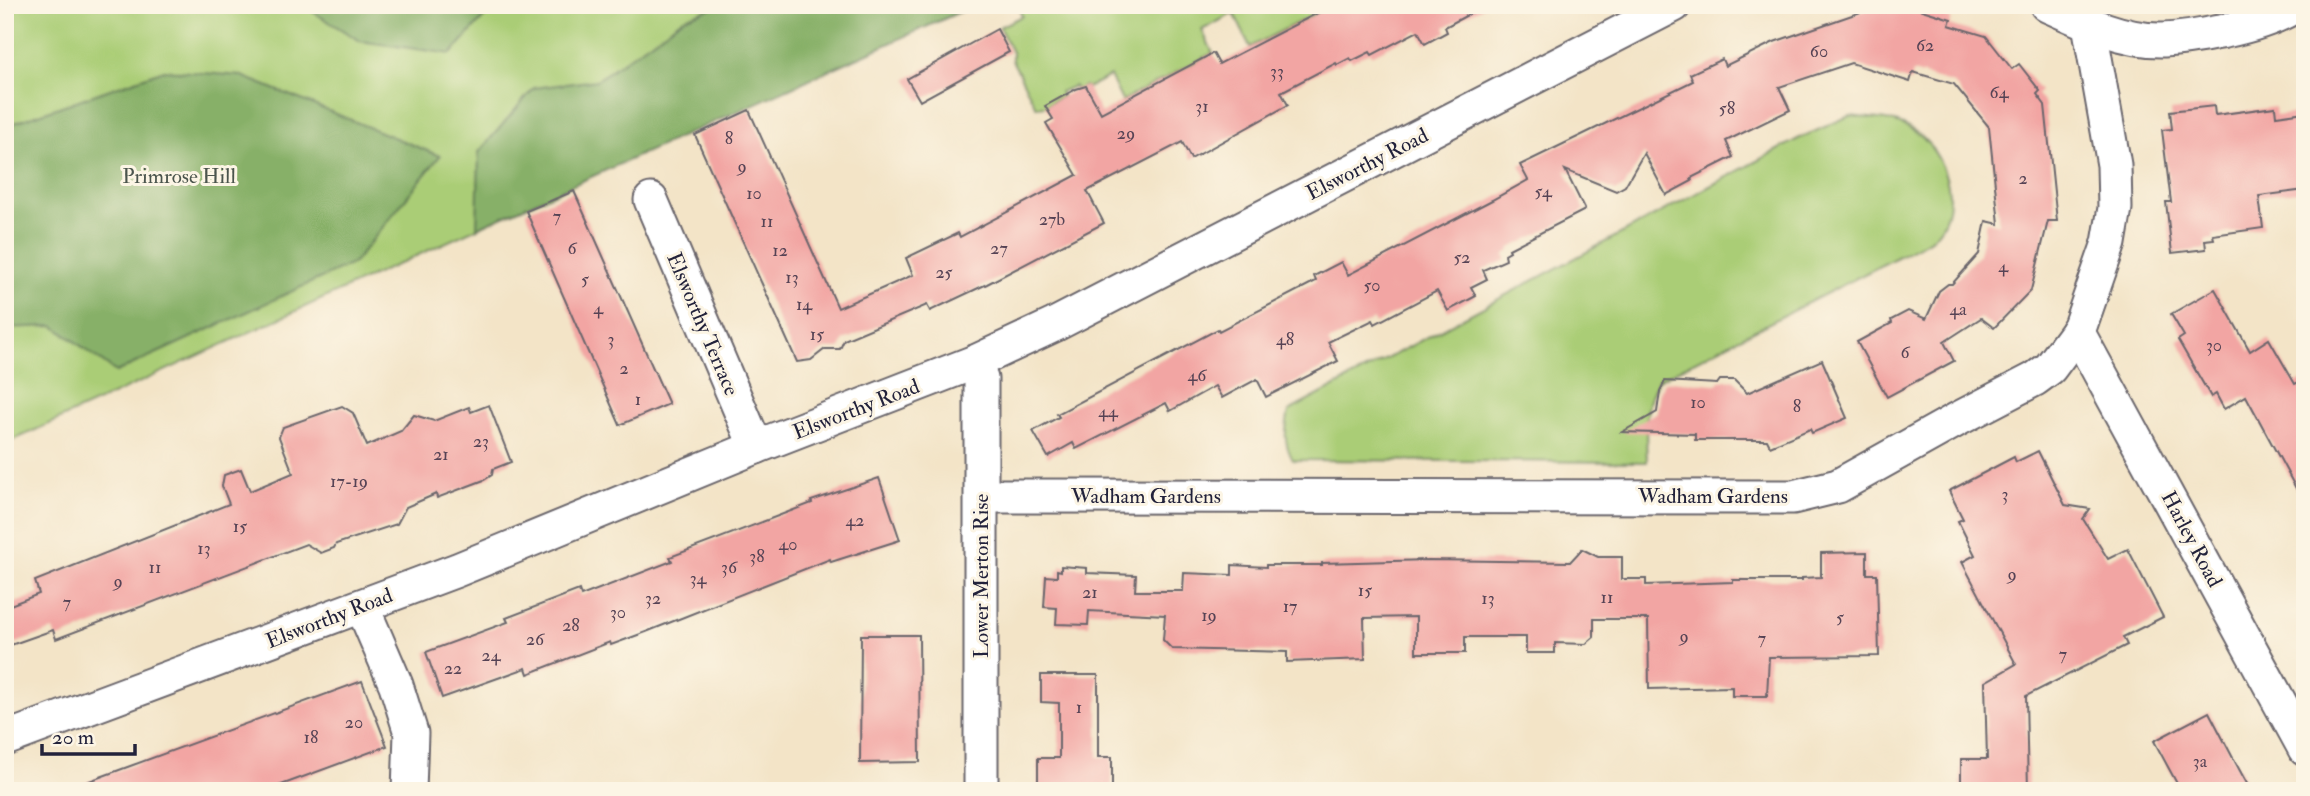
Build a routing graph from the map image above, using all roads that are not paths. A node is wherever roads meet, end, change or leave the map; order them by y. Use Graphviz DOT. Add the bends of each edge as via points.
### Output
graph roads {
  1 [pos="1674,5"];
  2 [pos="2047,5"];
  3 [pos="2296,5"];
  4 [pos="2089,24"];
  5 [pos="651,200"];
  6 [pos="2077,331"];
  7 [pos="975,362"];
  8 [pos="756,447"];
  9 [pos="982,496"];
  10 [pos="362,606"];
  11 [pos="5,739"];
  12 [pos="2305,749"];
  13 [pos="409,791"];
  14 [pos="981,791"];
  1 -- 7 [label="street, Elsworthy Road"];
  2 -- 4 [label="street"];
  3 -- 4 [label="street" via="2240,28 2185,38 2136,38"];
  4 -- 6 [label="street, Wadham Gardens" via="2114,165 2115,208 2109,243"];
  5 -- 8 [label="street, Elsworthy Terrace"];
  6 -- 9 [label="street, Wadham Gardens" via="2050,368 2035,379 1838,486 1793,497"];
  6 -- 12 [label="street, Harley Road"];
  7 -- 8 [label="street, Elsworthy Road"];
  7 -- 9 [label="street, Lower Merton Rise" via="981,379"];
  8 -- 10 [label="street, Elsworthy Road"];
  9 -- 14 [label="street, Lower Merton Rise"];
  10 -- 11 [label="street, Elsworthy Road"];
  10 -- 13 [label="street" via="411,733"];
}
